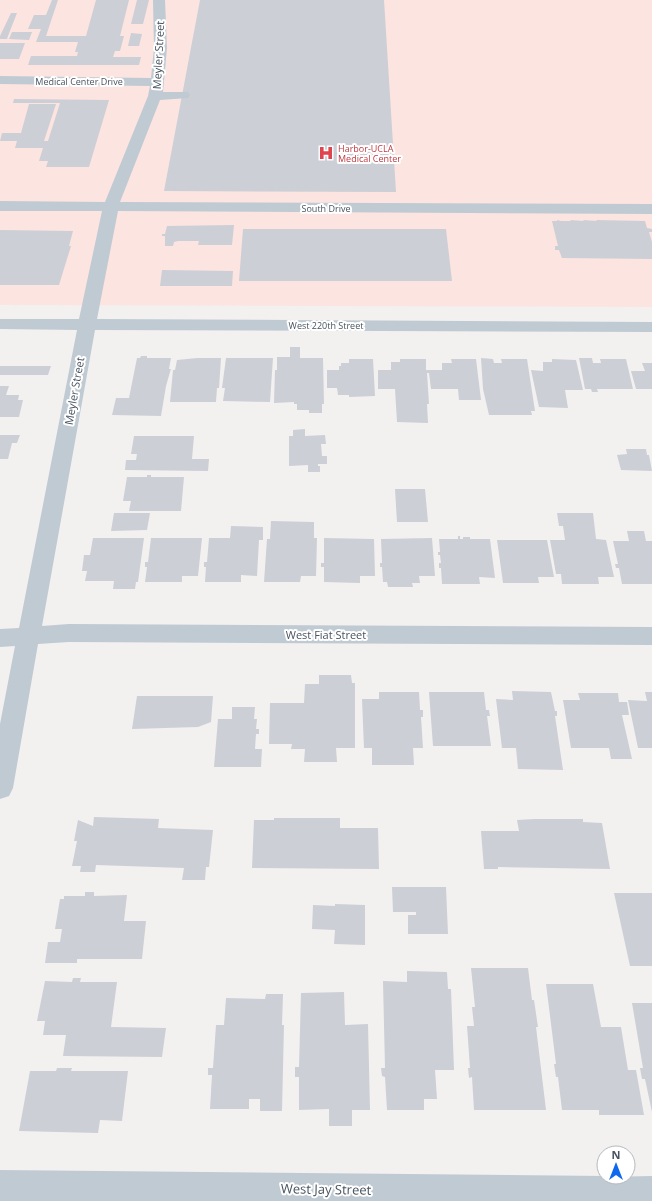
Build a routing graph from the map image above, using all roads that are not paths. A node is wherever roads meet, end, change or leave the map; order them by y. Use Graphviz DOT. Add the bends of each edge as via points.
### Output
graph roads {
  1 [pos="159,0"];
  2 [pos="0,80"];
  3 [pos="157,89"];
  4 [pos="183,95"];
  5 [pos="0,206"];
  6 [pos="111,206"];
  7 [pos="652,209"];
  8 [pos="0,324"];
  9 [pos="87,324"];
  10 [pos="652,327"];
  11 [pos="29,636"];
  12 [pos="652,636"];
  13 [pos="0,638"];
  14 [pos="0,788"];
  15 [pos="0,1186"];
  16 [pos="652,1192"];
  1 -- 3 [label="street, Meyler Street" via="161,32"];
  2 -- 3 [label="street, Medical Center Drive"];
  3 -- 4 [label="street, Medical Center Drive"];
  3 -- 6 [label="street, Meyler Street"];
  5 -- 6 [label="street, South Drive"];
  6 -- 7 [label="street, South Drive"];
  6 -- 9 [label="street, Meyler Street"];
  8 -- 9 [label="street, West 220th Street"];
  9 -- 10 [label="street, West 220th Street"];
  9 -- 11 [label="street, Meyler Street"];
  11 -- 12 [label="street, West Fiat Street" via="77,633"];
  11 -- 13 [label="street, West Fiat Street"];
  11 -- 14 [label="street, Meyler Street"];
  15 -- 16 [label="street, West Jay Street"];
}
